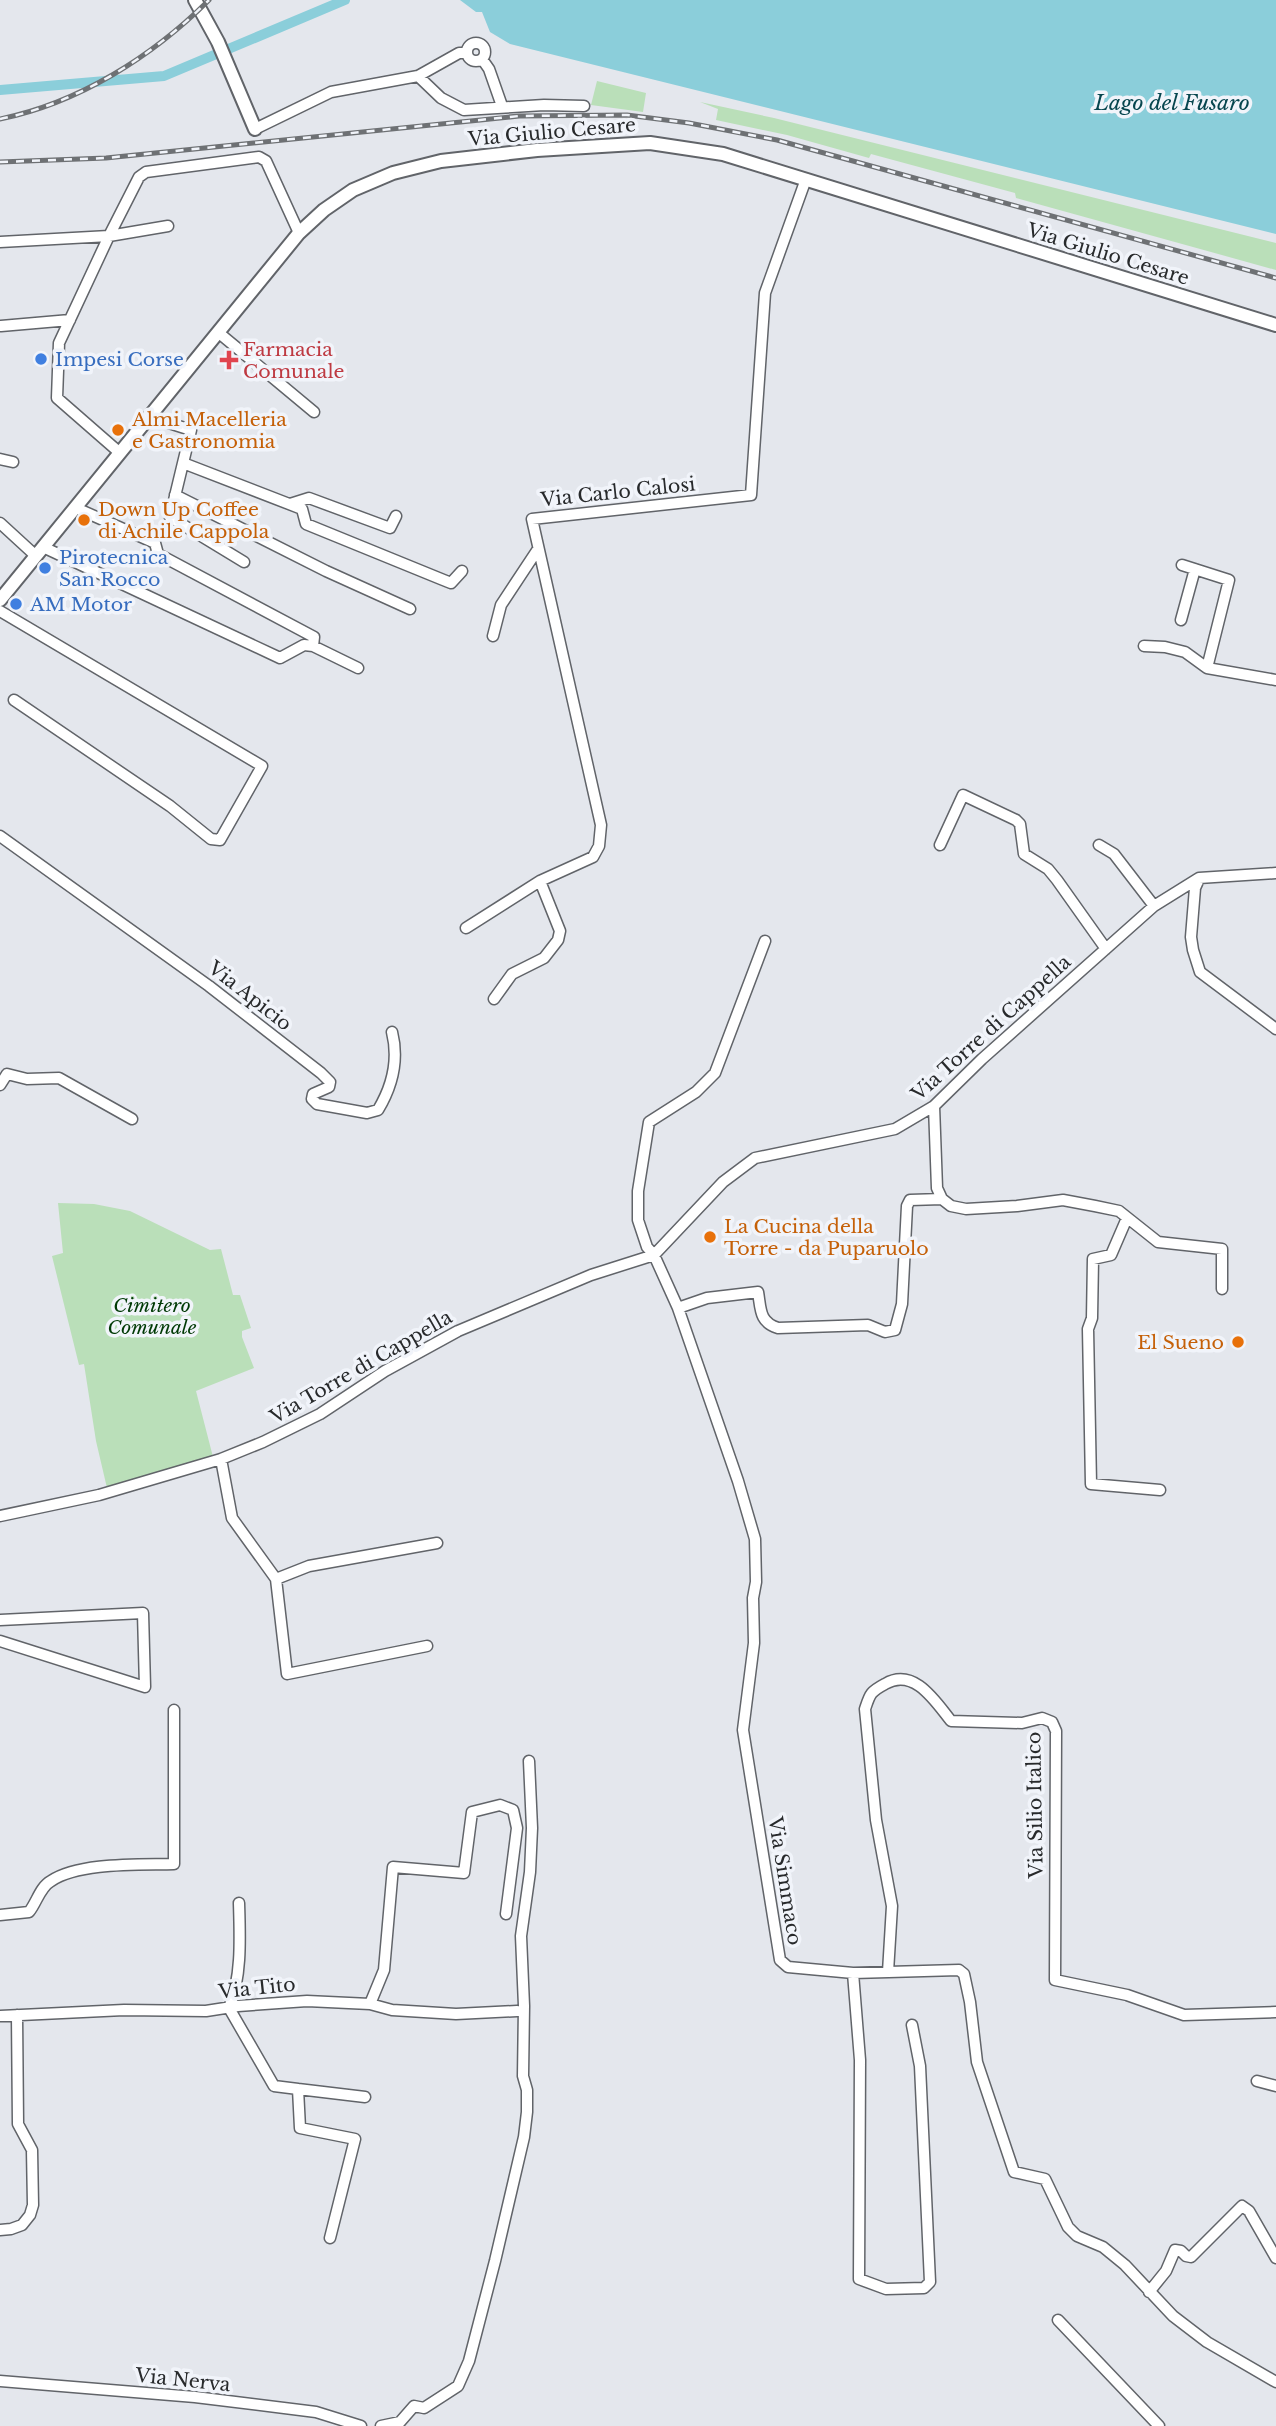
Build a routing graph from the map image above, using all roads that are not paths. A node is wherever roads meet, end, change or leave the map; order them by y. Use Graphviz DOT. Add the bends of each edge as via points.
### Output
graph roads {
  1 [pos="195,0"];
  2 [pos="466,53"];
  3 [pos="482,59"];
  4 [pos="418,76"];
  5 [pos="502,106"];
  6 [pos="584,106"];
  7 [pos="254,129"];
  8 [pos="806,179"];
  9 [pos="168,226"];
  10 [pos="299,233"];
  11 [pos="109,236"];
  12 [pos="0,242"];
  13 [pos="70,320"];
  14 [pos="1276,325"];
  15 [pos="1,326"];
  16 [pos="219,333"];
  17 [pos="314,412"];
  18 [pos="150,417"];
  19 [pos="120,453"];
  20 [pos="0,459"];
  21 [pos="13,462"];
  22 [pos="183,463"];
  23 [pos="175,495"];
  24 [pos="290,504"];
  25 [pos="76,508"];
  26 [pos="396,516"];
  27 [pos="0,523"];
  28 [pos="538,549"];
  29 [pos="40,552"];
  30 [pos="244,562"];
  31 [pos="1182,565"];
  32 [pos="1195,569"];
  33 [pos="462,571"];
  34 [pos="0,600"];
  35 [pos="410,609"];
  36 [pos="0,611"];
  37 [pos="1181,620"];
  38 [pos="493,636"];
  39 [pos="313,646"];
  40 [pos="1144,646"];
  41 [pos="1207,667"];
  42 [pos="358,668"];
  43 [pos="1276,680"];
  44 [pos="14,700"];
  45 [pos="0,836"];
  46 [pos="940,845"];
  47 [pos="1099,845"];
  48 [pos="1276,873"];
  49 [pos="1199,878"];
  50 [pos="540,881"];
  51 [pos="1154,906"];
  52 [pos="466,928"];
  53 [pos="765,941"];
  54 [pos="1106,949"];
  55 [pos="494,999"];
  56 [pos="1276,1029"];
  57 [pos="392,1032"];
  58 [pos="0,1085"];
  59 [pos="934,1106"];
  60 [pos="132,1119"];
  61 [pos="942,1199"];
  62 [pos="1128,1218"];
  63 [pos="654,1255"];
  64 [pos="1222,1289"];
  65 [pos="678,1308"];
  66 [pos="221,1459"];
  67 [pos="1160,1490"];
  68 [pos="0,1516"];
  69 [pos="437,1543"];
  70 [pos="276,1579"];
  71 [pos="0,1620"];
  72 [pos="0,1641"];
  73 [pos="428,1646"];
  74 [pos="174,1710"];
  75 [pos="529,1761"];
  76 [pos="239,1903"];
  77 [pos="506,1914"];
  78 [pos="0,1916"];
  79 [pos="853,1972"];
  80 [pos="888,1972"];
  81 [pos="370,2004"];
  82 [pos="229,2008"];
  83 [pos="517,2011"];
  84 [pos="1276,2012"];
  85 [pos="17,2015"];
  86 [pos="0,2016"];
  87 [pos="912,2025"];
  88 [pos="1256,2081"];
  89 [pos="1276,2086"];
  90 [pos="298,2089"];
  91 [pos="365,2097"];
  92 [pos="0,2230"];
  93 [pos="330,2238"];
  94 [pos="1276,2258"];
  95 [pos="1149,2292"];
  96 [pos="1058,2320"];
  97 [pos="0,2381"];
  98 [pos="1276,2382"];
  99 [pos="361,2426"];
  100 [pos="381,2426"];
  101 [pos="1159,2426"];
  1 -- 7 [label="street"];
  2 -- 3 [label="street" via="471,60"];
  2 -- 3 [label="street" via="470,44 479,43 485,50"];
  2 -- 4 [label="street"];
  3 -- 5 [label="street"];
  4 -- 5 [label="street" via="441,98 464,110"];
  4 -- 7 [label="street" via="331,92"];
  5 -- 6 [label="street"];
  8 -- 10 [label="street, Via Giulio Cesare" via="723,154 650,143 537,150 441,161 393,173 353,190"];
  8 -- 14 [label="street, Via Giulio Cesare"];
  8 -- 28 [label="street, Via Carlo Calosi" via="765,293 751,495 532,519"];
  9 -- 11 [label="street"];
  10 -- 11 [label="street" via="266,160 259,157 146,172 139,177"];
  10 -- 16 [label="street, Via Giulio Cesare"];
  11 -- 12 [label="street"];
  11 -- 13 [label="street"];
  13 -- 15 [label="street"];
  13 -- 19 [label="street" via="59,343 57,398"];
  16 -- 17 [label="street"];
  16 -- 18 [label="street, Via Giulio Cesare"];
  18 -- 19 [label="street, Via Giulio Cesare"];
  18 -- 22 [label="street" via="191,430"];
  19 -- 25 [label="street, Via Giulio Cesare"];
  20 -- 21 [label="street"];
  22 -- 23 [label="street"];
  22 -- 24 [label="street"];
  23 -- 30 [label="street" via="170,517"];
  23 -- 35 [label="street"];
  24 -- 26 [label="street" via="309,498 390,528"];
  24 -- 33 [label="street" via="302,509 306,524 451,583"];
  25 -- 29 [label="street, Via Giulio Cesare"];
  25 -- 39 [label="street" via="155,543 158,554 314,637"];
  27 -- 29 [label="street"];
  28 -- 38 [label="street" via="501,605"];
  28 -- 50 [label="street, Via Carlo Calosi" via="601,825 593,857"];
  29 -- 34 [label="street, Via Giulio Cesare"];
  29 -- 39 [label="street" via="280,658 304,645"];
  31 -- 32 [label="street"];
  32 -- 37 [label="street"];
  32 -- 41 [label="street" via="1229,579"];
  36 -- 44 [label="street" via="262,766 220,840 211,839"];
  39 -- 42 [label="street"];
  40 -- 41 [label="street" via="1185,652"];
  41 -- 43 [label="street"];
  45 -- 57 [label="street, Via Apicio" via="321,1073 330,1082 329,1087 313,1094 317,1104 367,1113 378,1110 394,1076"];
  46 -- 54 [label="street" via="963,795 1016,820 1024,853 1058,880"];
  47 -- 51 [label="street" via="1114,854"];
  48 -- 49 [label="street, Via Torre di Cappella"];
  49 -- 51 [label="street, Via Torre di Cappella"];
  49 -- 56 [label="street" via="1191,937 1200,972"];
  50 -- 52 [label="street, Via Carlo Calosi"];
  50 -- 55 [label="street" via="560,931 558,940 544,958 512,974"];
  51 -- 54 [label="street, Via Torre di Cappella"];
  53 -- 63 [label="street, Via Simmaco" via="715,1073 696,1092 649,1122 638,1220"];
  54 -- 59 [label="street, Via Torre di Cappella"];
  58 -- 60 [label="street" via="7,1074 59,1078"];
  59 -- 61 [label="street" via="937,1188"];
  59 -- 63 [label="street, Via Torre di Cappella" via="895,1129 755,1158 723,1182"];
  61 -- 62 [label="street" via="966,1209 1063,1200 1119,1211"];
  61 -- 65 [label="street" via="910,1200 907,1206 902,1304 895,1329 885,1332 868,1325 778,1328 762,1318 758,1292 707,1298"];
  62 -- 64 [label="street" via="1158,1242 1222,1250"];
  62 -- 67 [label="street" via="1111,1255 1093,1259 1088,1329 1091,1484"];
  63 -- 65 [label="street, Via Simmaco"];
  63 -- 66 [label="street, Via Torre di Cappella" via="591,1275 458,1331 320,1414"];
  65 -- 79 [label="street, Via Simmaco" via="755,1539 754,1643 743,1730 780,1960 788,1967"];
  66 -- 68 [label="street, Via Torre di Cappella" via="99,1495"];
  66 -- 70 [label="street" via="232,1518"];
  69 -- 70 [label="street" via="309,1566"];
  70 -- 73 [label="street" via="287,1674"];
  71 -- 72 [label="street" via="143,1613 145,1687"];
  74 -- 78 [label="street" via="174,1864 94,1866 52,1880 29,1912"];
  75 -- 100 [label="street" via="530,1872 521,1936 527,2101 524,2137 469,2361 458,2386 424,2408 414,2406 400,2421"];
  76 -- 82 [label="street" via="237,1970"];
  77 -- 81 [label="street" via="517,1828 513,1810 500,1805 472,1812 464,1873 393,1867 384,1970"];
  79 -- 80 [label="street, Via Simmaco"];
  79 -- 87 [label="street" via="860,2060 859,2279 886,2289 924,2288 930,2282 920,2066"];
  80 -- 84 [label="street, Via Silio Italico" via="892,1906 876,1820 865,1709 870,1693 902,1678 922,1687 951,1721 1022,1723 1042,1718 1052,1722 1056,1731 1055,1980 1127,1995 1184,2015"];
  80 -- 95 [label="street, Via Simmaco" via="959,1970 964,1974 977,2062 1014,2172 1045,2179 1068,2227 1103,2247"];
  81 -- 82 [label="street, Via Tito" via="307,2001"];
  81 -- 83 [label="street, Via Tito" via="456,2014"];
  82 -- 85 [label="street, Via Tito"];
  82 -- 90 [label="street" via="274,2086"];
  85 -- 86 [label="street, Via Tito"];
  85 -- 92 [label="street" via="18,2124 32,2150 33,2205 22,2225"];
  88 -- 89 [label="street"];
  90 -- 91 [label="street"];
  90 -- 93 [label="street" via="300,2128 355,2138"];
  94 -- 95 [label="street" via="1242,2206 1192,2257 1175,2250"];
  95 -- 98 [label="street, Via Simmaco" via="1207,2342"];
  96 -- 101 [label="street"];
  97 -- 99 [label="street, Via Nerva" via="316,2412"];
}
